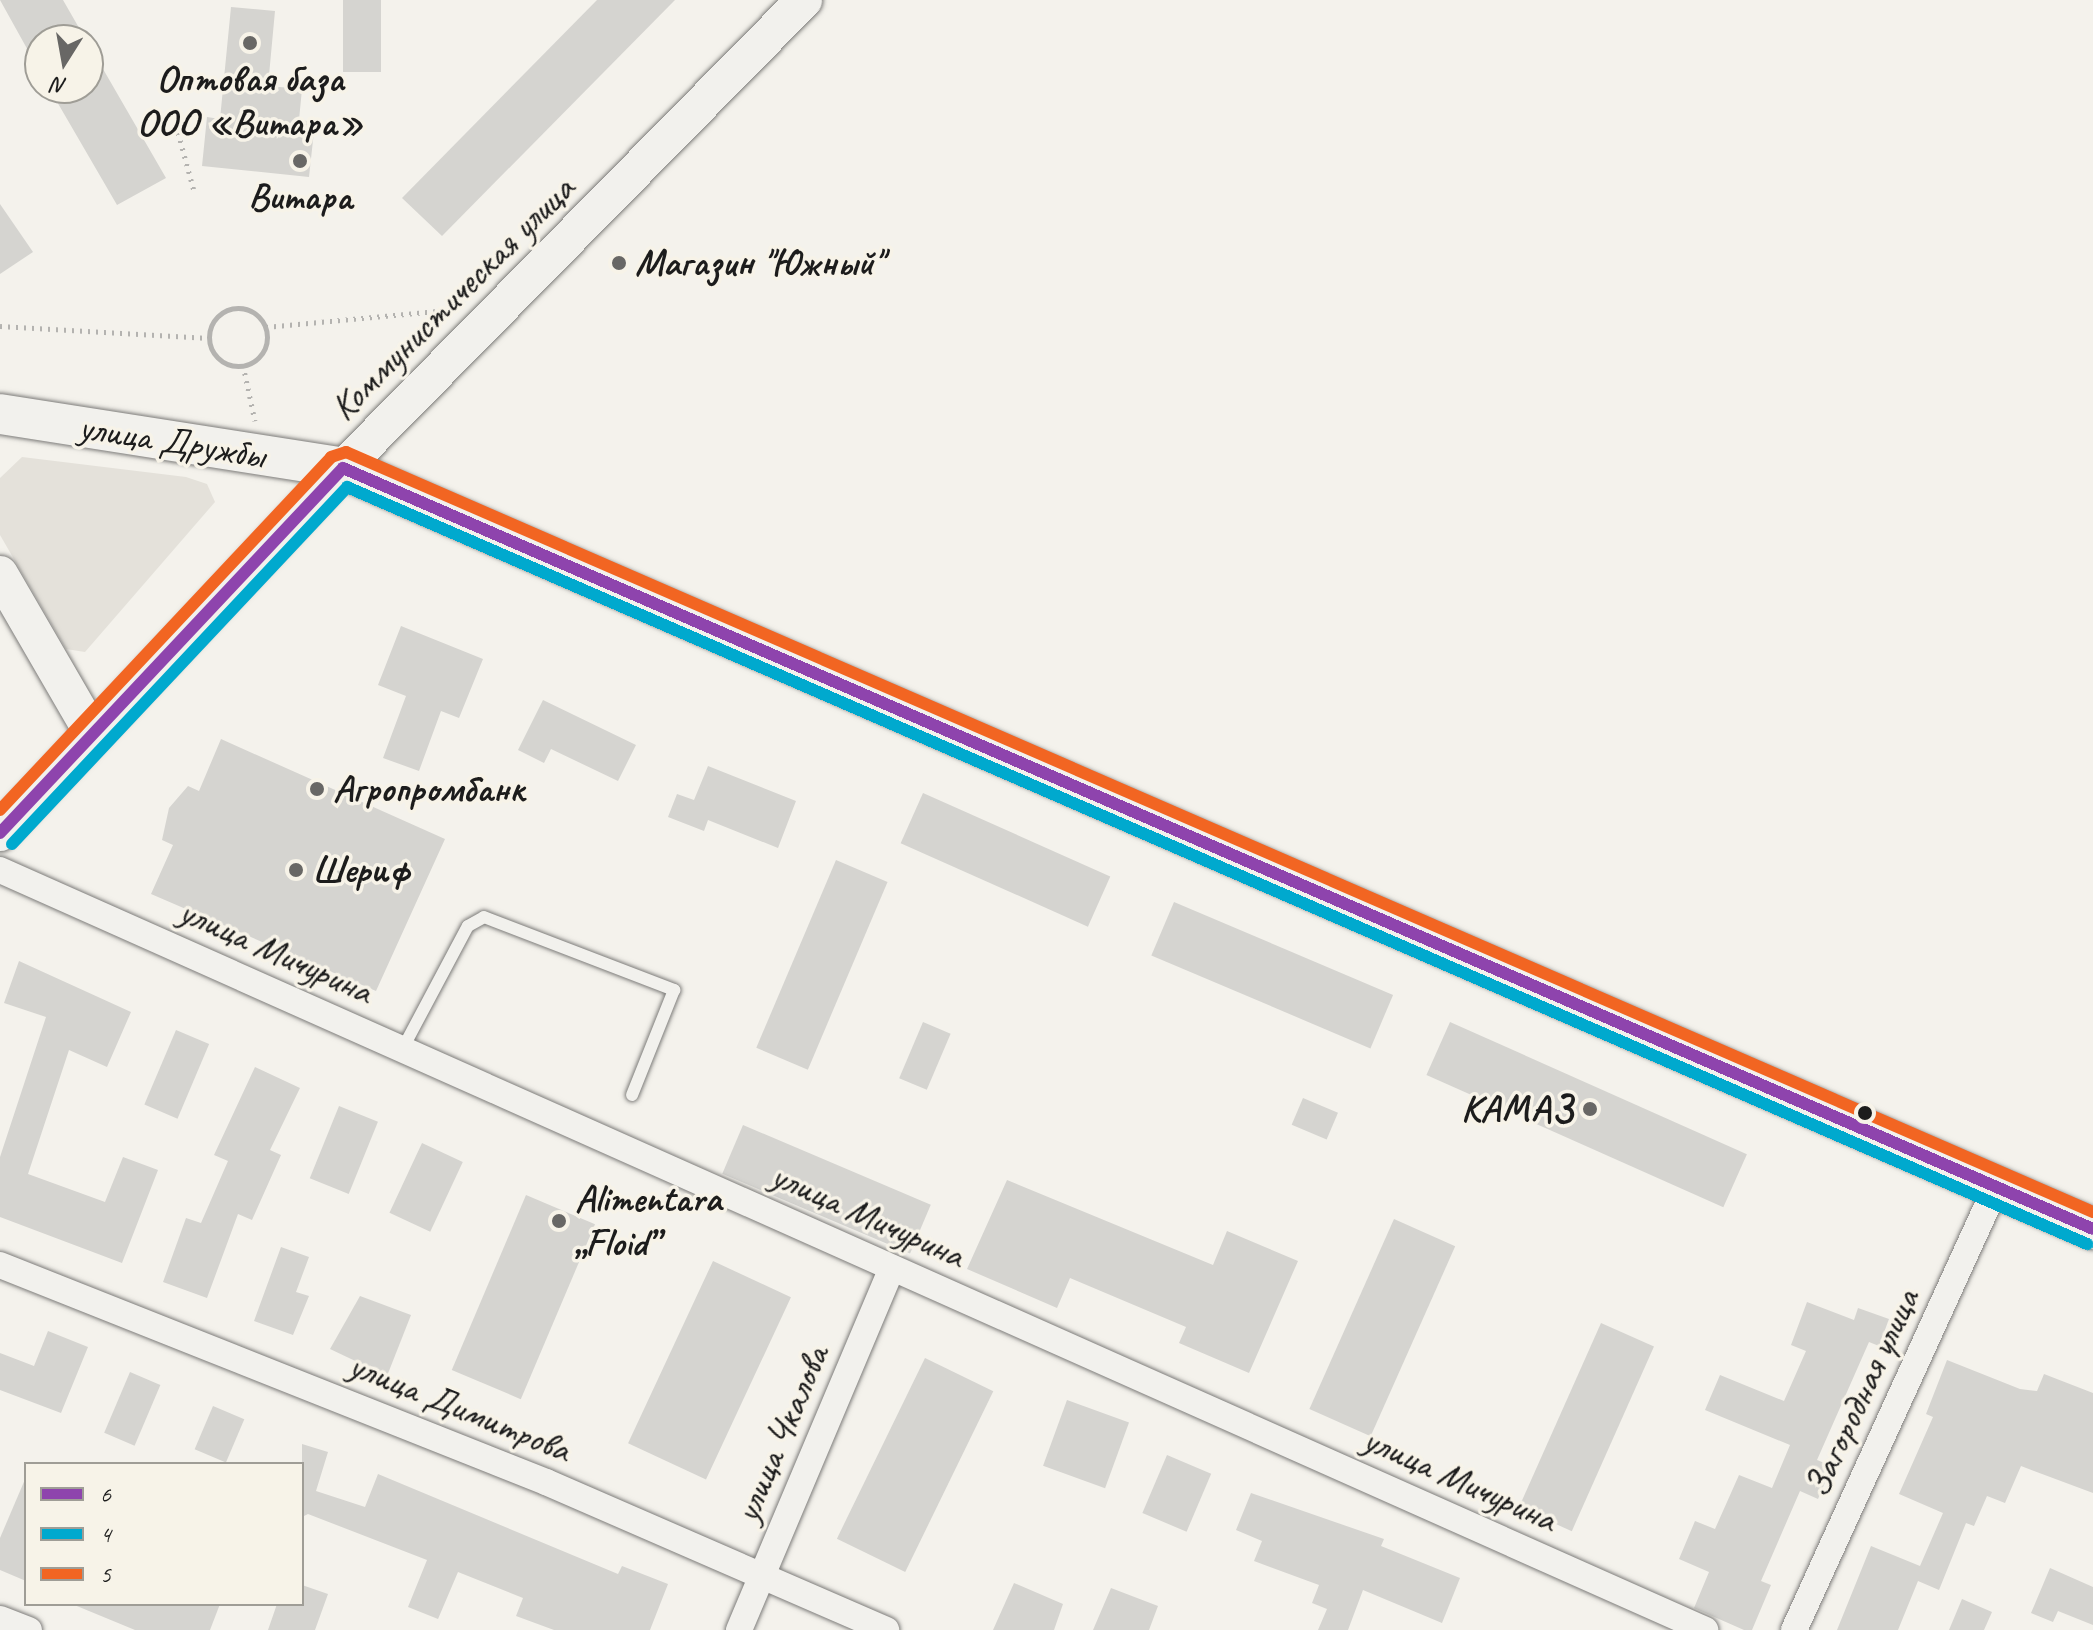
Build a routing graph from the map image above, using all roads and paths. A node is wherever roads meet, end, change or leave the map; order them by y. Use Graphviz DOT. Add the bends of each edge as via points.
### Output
graph roads {
  1 [pos="804,0"];
  2 [pos="176,125"];
  3 [pos="194,191"];
  4 [pos="448,310"];
  5 [pos="0,326"];
  6 [pos="266,327"];
  7 [pos="209,338"];
  8 [pos="243,365"];
  9 [pos="0,414"];
  10 [pos="256,425"];
  11 [pos="343,468"];
  12 [pos="0,574"];
  13 [pos="92,733"];
  14 [pos="0,833"];
  15 [pos="0,870"];
  16 [pos="403,1048"];
  17 [pos="632,1095"];
  18 [pos="1996,1187"];
  19 [pos="2093,1229"];
  20 [pos="0,1265"];
  21 [pos="892,1268"];
  22 [pos="763,1576"];
  23 [pos="0,1619"];
  24 [pos="29,1630"];
  25 [pos="739,1630"];
  26 [pos="886,1630"];
  27 [pos="1705,1630"];
  28 [pos="1794,1630"];
  1 -- 11 [label="main road, Коммунистическая улица"];
  2 -- 3 [label="path"];
  4 -- 6 [label="path"];
  5 -- 7 [label="path"];
  6 -- 7 [label="path" via="258,314 228,309 215,317"];
  6 -- 8 [label="path" via="261,356"];
  7 -- 8 [label="path" via="218,359"];
  8 -- 10 [label="path"];
  9 -- 11 [label="main road, улица Дружбы"];
  11 -- 13 [label="main road, Коммунистическая улица"];
  11 -- 18 [label="main road, улица Дружбы"];
  12 -- 13 [label="main road"];
  13 -- 14 [label="main road, Коммунистическая улица"];
  15 -- 16 [label="street, улица Мичурина"];
  16 -- 17 [label="lane" via="468,926 484,917 674,990"];
  16 -- 21 [label="street, улица Мичурина"];
  18 -- 19 [label="main road, улица Дружбы"];
  18 -- 28 [label="street, Загородная улица"];
  20 -- 22 [label="street, улица Димитрова" via="546,1482"];
  21 -- 22 [label="street, улица Чкалова"];
  21 -- 27 [label="street, улица Мичурина"];
  22 -- 25 [label="street, улица Чкалова"];
  22 -- 26 [label="street, улица Димитрова"];
  23 -- 24 [label="street"];
}
